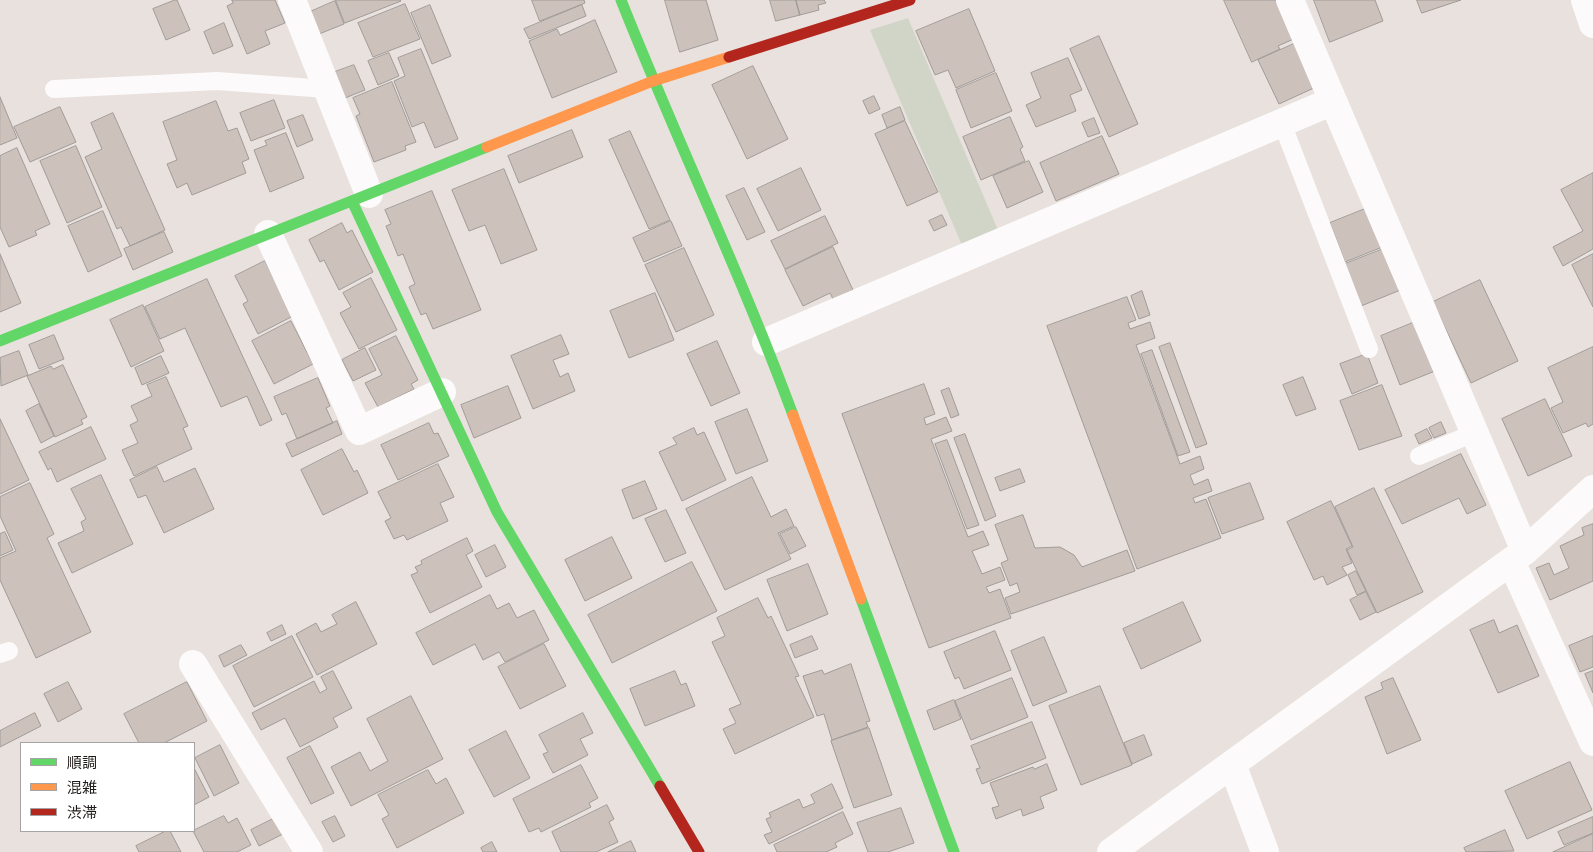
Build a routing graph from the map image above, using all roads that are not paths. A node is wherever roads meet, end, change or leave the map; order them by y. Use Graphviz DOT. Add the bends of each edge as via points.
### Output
graph roads {
  1 [pos="292,0"];
  2 [pos="621,0"];
  3 [pos="910,0"];
  4 [pos="1290,0"];
  5 [pos="1585,0"];
  6 [pos="1593,24"];
  7 [pos="653,81"];
  8 [pos="54,89"];
  9 [pos="327,89"];
  10 [pos="1333,101"];
  11 [pos="1282,123"];
  12 [pos="361,197"];
  13 [pos="268,234"];
  14 [pos="0,341"];
  15 [pos="766,342"];
  16 [pos="1369,349"];
  17 [pos="442,392"];
  18 [pos="1474,433"];
  19 [pos="1419,456"];
  20 [pos="1593,489"];
  21 [pos="1518,556"];
  22 [pos="193,664"];
  23 [pos="1593,742"];
  24 [pos="1232,764"];
  25 [pos="309,852"];
  26 [pos="699,852"];
  27 [pos="954,852"];
  28 [pos="1111,852"];
  29 [pos="1265,852"];
  1 -- 9 [label="street"];
  2 -- 7 [label="street"];
  3 -- 7 [label="street"];
  4 -- 10 [label="street"];
  5 -- 6 [label="street"];
  7 -- 12 [label="street"];
  7 -- 15 [label="street"];
  8 -- 9 [label="lane" via="217,81"];
  9 -- 12 [label="street"];
  10 -- 11 [label="street"];
  10 -- 18 [label="street"];
  11 -- 15 [label="street"];
  11 -- 16 [label="lane"];
  12 -- 13 [label="street"];
  12 -- 17 [label="street"];
  13 -- 14 [label="street"];
  13 -- 17 [label="street" via="359,431"];
  15 -- 27 [label="street"];
  17 -- 26 [label="street" via="497,512"];
  18 -- 19 [label="lane"];
  18 -- 21 [label="street"];
  20 -- 21 [label="street"];
  21 -- 23 [label="street"];
  21 -- 24 [label="street"];
  22 -- 25 [label="street"];
  24 -- 28 [label="street"];
  24 -- 29 [label="street"];
}
